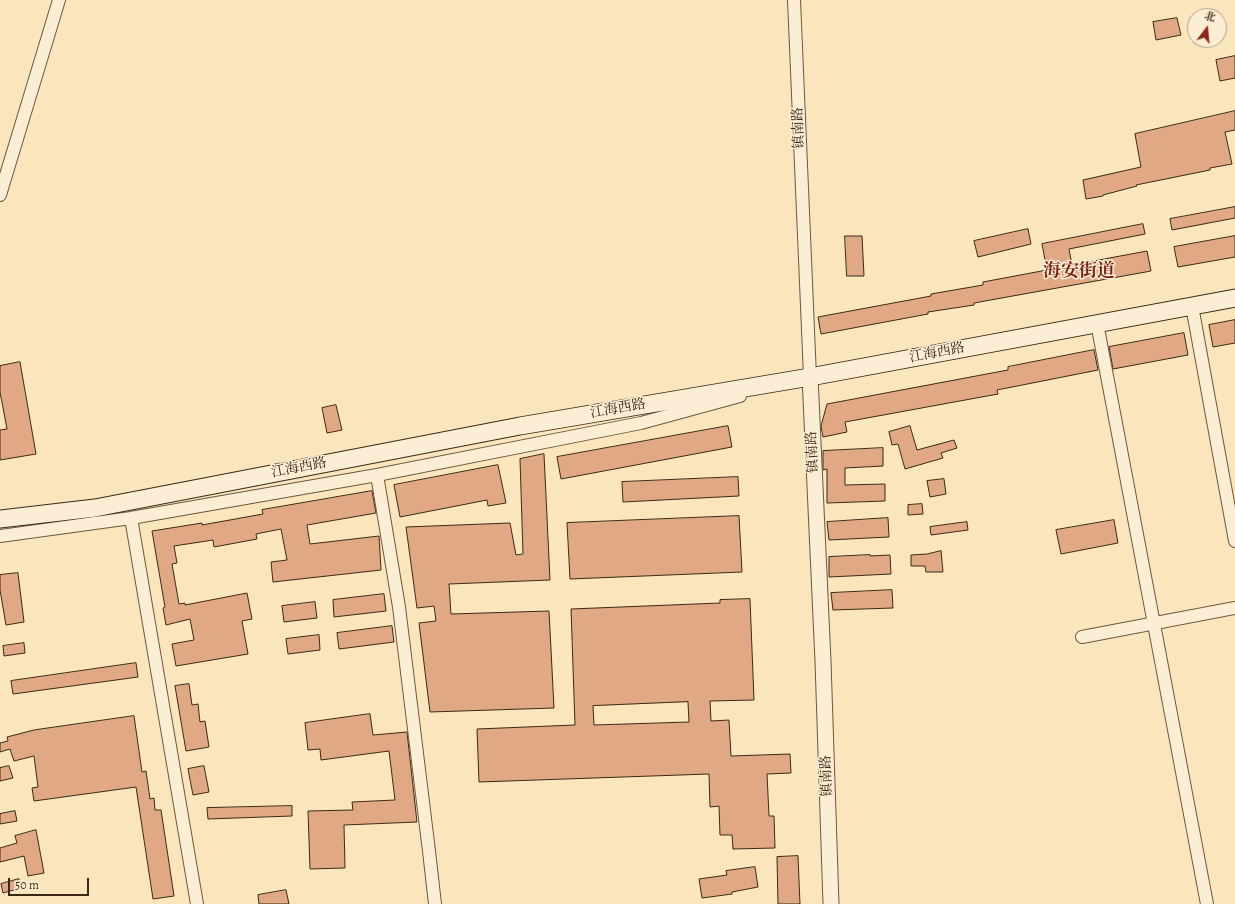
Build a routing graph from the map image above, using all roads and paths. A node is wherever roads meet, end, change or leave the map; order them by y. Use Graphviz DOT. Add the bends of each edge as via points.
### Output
graph roads {
  1 [pos="59,0"];
  2 [pos="794,0"];
  3 [pos="0,195"];
  4 [pos="1235,298"];
  5 [pos="1192,306"];
  6 [pos="1096,323"];
  7 [pos="810,377"];
  8 [pos="377,475"];
  9 [pos="131,518"];
  10 [pos="0,519"];
  11 [pos="0,536"];
  12 [pos="1235,541"];
  13 [pos="1235,608"];
  14 [pos="1153,624"];
  15 [pos="1082,638"];
  16 [pos="197,904"];
  17 [pos="435,904"];
  18 [pos="831,904"];
  19 [pos="1207,904"];
  1 -- 3 [label="street"];
  2 -- 7 [label="street, 镇南路"];
  4 -- 5 [label="main road, 江海西路"];
  5 -- 6 [label="main road, 江海西路"];
  5 -- 12 [label="street"];
  6 -- 7 [label="main road, 江海西路"];
  6 -- 14 [label="street"];
  7 -- 8 [label="street" via="641,423"];
  7 -- 10 [label="main road, 江海西路" via="520,426 95,508"];
  7 -- 18 [label="street, 镇南路" via="823,653"];
  8 -- 9 [label="street"];
  8 -- 17 [label="street" via="399,607"];
  9 -- 11 [label="street"];
  9 -- 16 [label="street"];
  13 -- 14 [label="street"];
  14 -- 15 [label="street"];
  14 -- 19 [label="street"];
}
